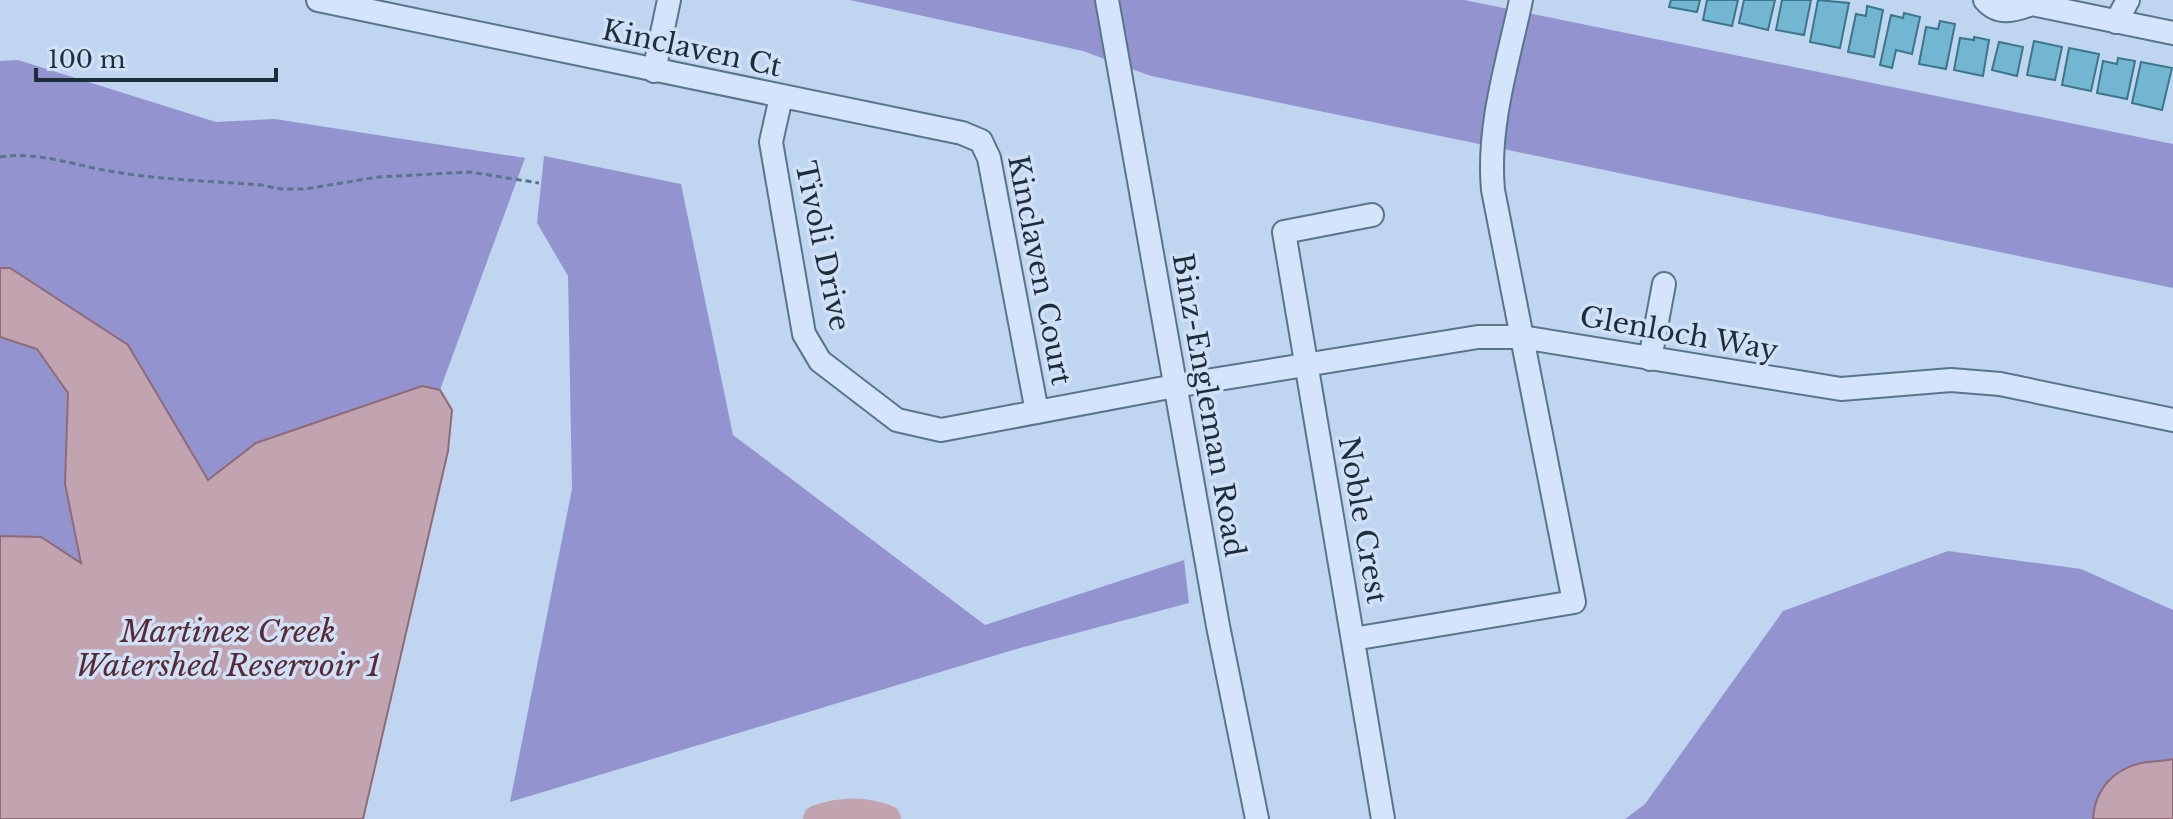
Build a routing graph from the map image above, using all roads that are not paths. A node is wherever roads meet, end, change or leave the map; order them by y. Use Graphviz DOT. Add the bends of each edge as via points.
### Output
graph roads {
  1 [pos="318,0"];
  2 [pos="669,0"];
  3 [pos="1107,0"];
  4 [pos="1521,0"];
  5 [pos="1985,0"];
  6 [pos="2128,0"];
  7 [pos="2030,2"];
  8 [pos="2116,22"];
  9 [pos="2173,33"];
  10 [pos="654,71"];
  11 [pos="781,97"];
  12 [pos="981,141"];
  13 [pos="1372,215"];
  14 [pos="1664,284"];
  15 [pos="1522,337"];
  16 [pos="1650,359"];
  17 [pos="1306,365"];
  18 [pos="1175,386"];
  19 [pos="1037,412"];
  20 [pos="2173,420"];
  21 [pos="1353,639"];
  22 [pos="1257,819"];
  23 [pos="1383,819"];
  1 -- 10 [label="street, Kinclaven Ct"];
  2 -- 10 [label="street"];
  3 -- 18 [label="street, Binz-Engleman Road"];
  4 -- 15 [label="street" via="1490,158"];
  5 -- 7 [label="street" via="2003,11"];
  6 -- 8 [label="street"];
  7 -- 8 [label="street"];
  8 -- 9 [label="street"];
  10 -- 11 [label="street, Kinclaven Ct"];
  11 -- 12 [label="street, Kinclaven Ct"];
  11 -- 19 [label="street, Tivoli Drive" via="771,142 804,334 820,361 897,420 926,427 941,430"];
  12 -- 19 [label="street, Kinclaven Court" via="989,158"];
  13 -- 17 [label="street, Noble Crest" via="1284,232"];
  14 -- 16 [label="street"];
  15 -- 16 [label="street, Glenloch Way"];
  15 -- 17 [label="street, Glenloch Way" via="1478,337"];
  15 -- 21 [label="street" via="1574,602"];
  16 -- 20 [label="street, Glenloch Way" via="1841,389 1951,380 2000,384"];
  17 -- 18 [label="street, Glenloch Way"];
  17 -- 21 [label="street, Noble Crest"];
  18 -- 19 [label="street, Tivoli Drive"];
  18 -- 22 [label="street, Binz-Engleman Road"];
  21 -- 23 [label="street, Noble Crest"];
}
